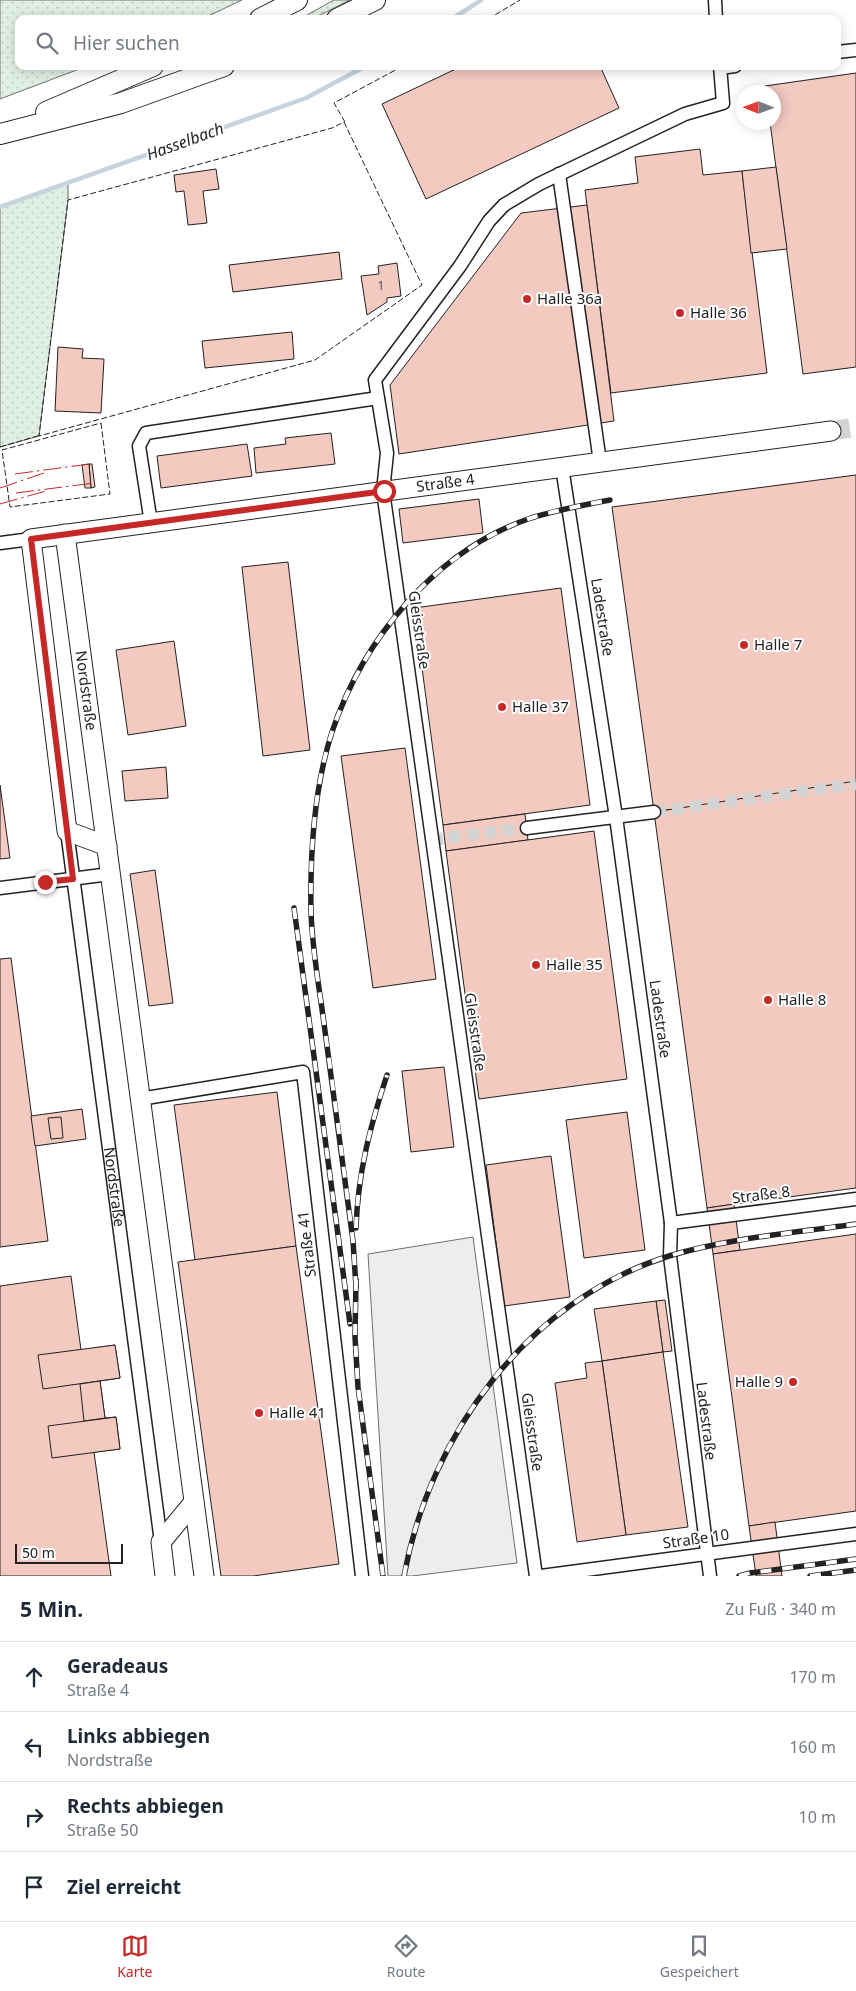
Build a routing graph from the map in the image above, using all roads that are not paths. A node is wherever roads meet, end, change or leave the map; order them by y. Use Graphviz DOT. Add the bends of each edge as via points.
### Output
graph roads {
  1 [pos="297,0"];
  2 [pos="375,0"];
  3 [pos="715,0"];
  4 [pos="268,15"];
  5 [pos="345,15"];
  6 [pos="716,15"];
  7 [pos="856,50"];
  8 [pos="841,52"];
  9 [pos="144,70"];
  10 [pos="213,70"];
  11 [pos="720,70"];
  12 [pos="0,133"];
  13 [pos="559,174"];
  14 [pos="378,398"];
  15 [pos="831,431"];
  16 [pos="600,462"];
  17 [pos="562,467"];
  18 [pos="384,491"];
  19 [pos="151,523"];
  20 [pos="65,534"];
  21 [pos="31,539"];
  22 [pos="0,543"];
  23 [pos="654,812"];
  24 [pos="616,817"];
  25 [pos="527,828"];
  26 [pos="66,831"];
  27 [pos="107,846"];
  28 [pos="110,874"];
  29 [pos="73,879"];
  30 [pos="0,888"];
  31 [pos="140,1099"];
  32 [pos="856,1199"];
  33 [pos="671,1223"];
  34 [pos="194,1502"];
  35 [pos="856,1534"];
  36 [pos="161,1542"];
  37 [pos="706,1554"];
  38 [pos="165,1576"];
  39 [pos="204,1576"];
  40 [pos="362,1576"];
  41 [pos="536,1576"];
  42 [pos="541,1576"];
  43 [pos="710,1576"];
  1 -- 4 [label="main road"];
  2 -- 5 [label="main road"];
  3 -- 6 [label="street"];
  7 -- 8 [label="street"];
  9 -- 12 [label="main road"];
  10 -- 12 [label="main road" via="121,103"];
  11 -- 13 [label="street, Gleisstraße" via="722,103 684,114"];
  13 -- 14 [label="street, Gleisstraße" via="504,205 489,221 460,266 375,380"];
  13 -- 16 [label="street"];
  14 -- 18 [label="street, Gleisstraße" via="387,453"];
  14 -- 19 [label="street" via="146,433 139,446"];
  15 -- 16 [label="street, Straße 4"];
  16 -- 17 [label="street, Straße 4"];
  17 -- 18 [label="street, Straße 4"];
  17 -- 24 [label="street, Ladestraße"];
  18 -- 19 [label="street, Straße 4"];
  18 -- 41 [label="street, Gleisstraße"];
  19 -- 20 [label="street, Straße 4"];
  20 -- 21 [label="street, Straße 4"];
  20 -- 27 [label="street, Nordstraße"];
  21 -- 22 [label="street"];
  21 -- 26 [label="street, Nordstraße"];
  23 -- 24 [label="street"];
  24 -- 25 [label="street"];
  24 -- 33 [label="street, Ladestraße"];
  26 -- 27 [label="street"];
  26 -- 29 [label="street, Nordstraße"];
  27 -- 28 [label="street, Nordstraße"];
  28 -- 29 [label="street"];
  28 -- 31 [label="street, Nordstraße"];
  29 -- 30 [label="street"];
  29 -- 36 [label="street, Nordstraße"];
  31 -- 34 [label="street, Nordstraße"];
  31 -- 40 [label="street, Straße 41" via="303,1072"];
  32 -- 33 [label="street, Straße 8"];
  33 -- 37 [label="street, Ladestraße" via="670,1256"];
  34 -- 36 [label="street"];
  34 -- 39 [label="street, Nordstraße"];
  35 -- 37 [label="street, Straße 10"];
  36 -- 38 [label="street, Nordstraße"];
  37 -- 42 [label="street, Straße 10"];
  37 -- 43 [label="street, Ladestraße"];
}
